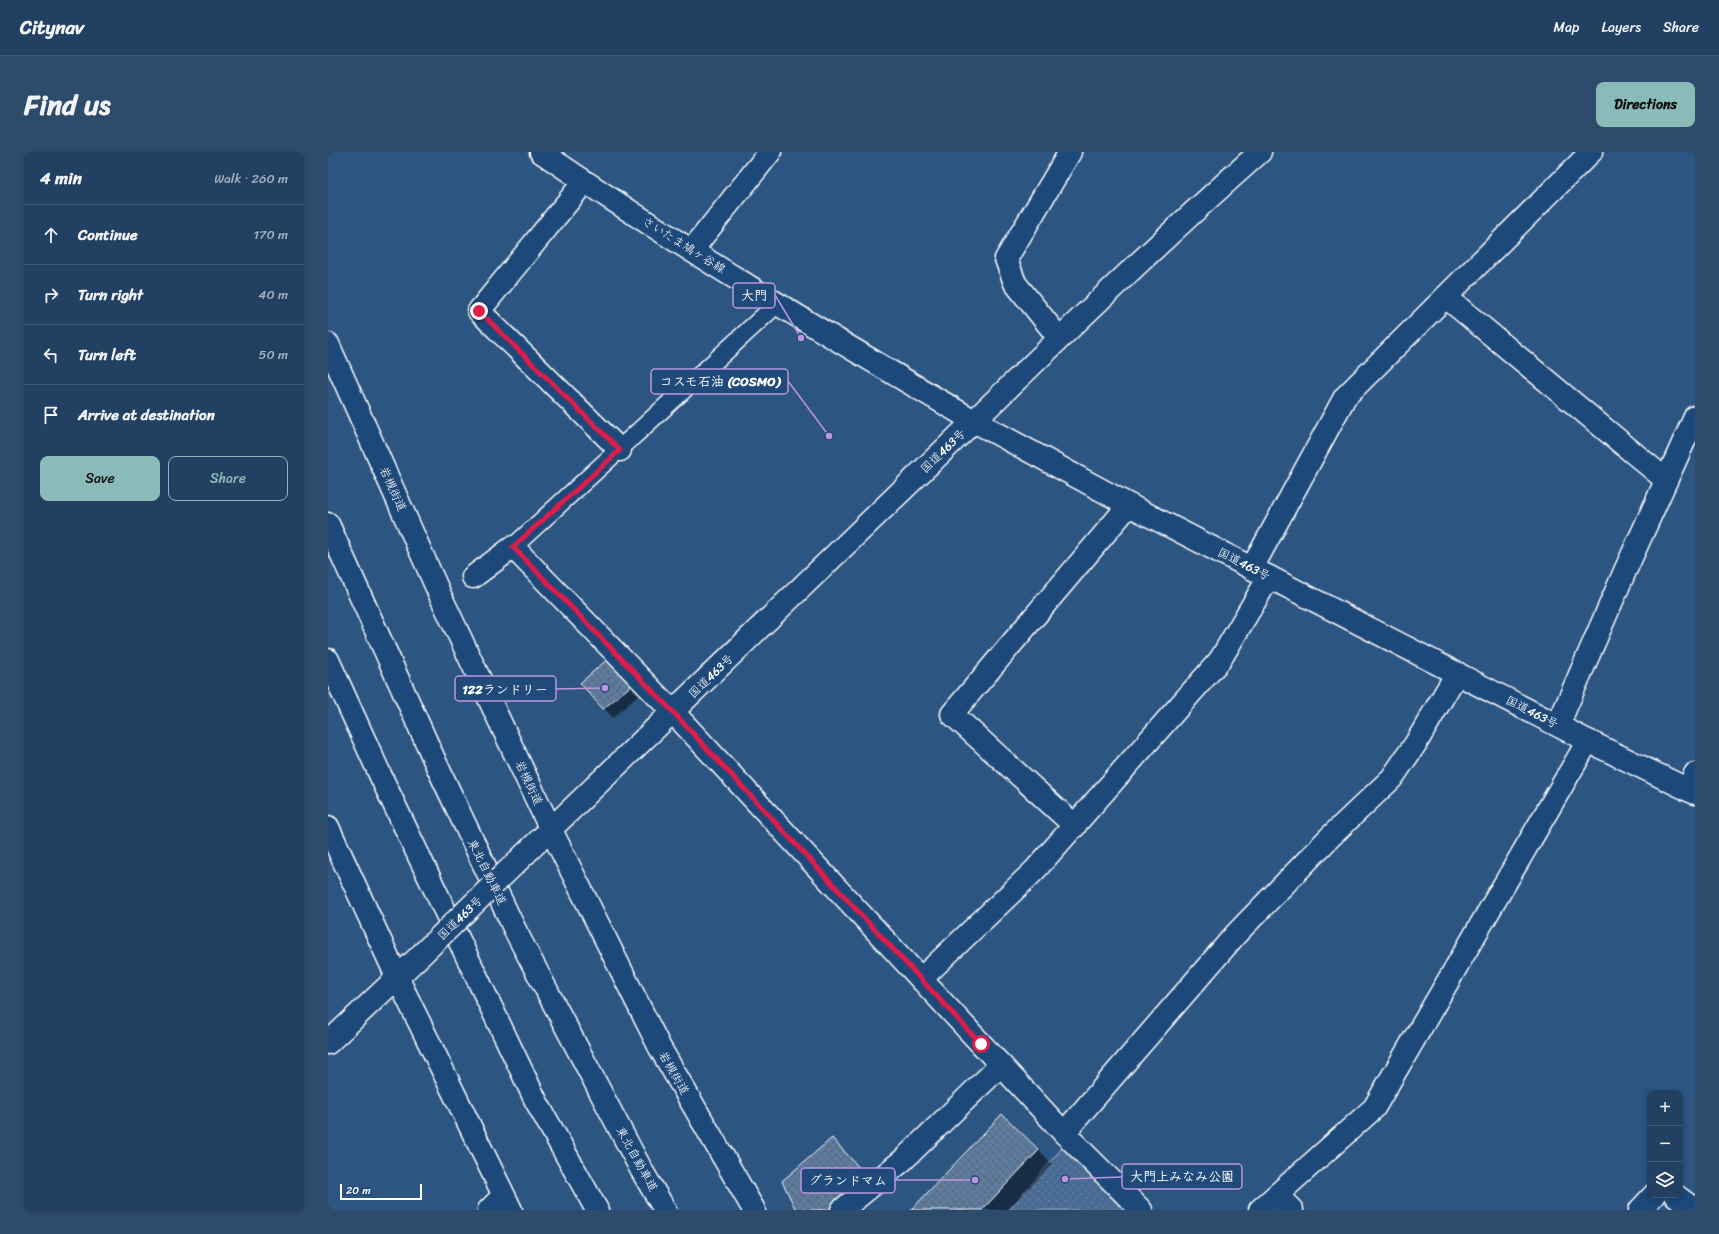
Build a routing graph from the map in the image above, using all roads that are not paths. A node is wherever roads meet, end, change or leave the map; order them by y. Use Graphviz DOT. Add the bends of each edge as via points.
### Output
graph roads {
  1 [pos="541,152"];
  2 [pos="770,152"];
  3 [pos="1070,152"];
  4 [pos="1260,152"];
  5 [pos="1591,152"];
  6 [pos="584,182"];
  7 [pos="692,250"];
  8 [pos="1446,296"];
  9 [pos="777,304"];
  10 [pos="1060,338"];
  11 [pos="328,344"];
  12 [pos="1695,417"];
  13 [pos="974,421"];
  14 [pos="620,450"];
  15 [pos="1666,480"];
  16 [pos="1129,505"];
  17 [pos="328,524"];
  18 [pos="513,547"];
  19 [pos="1261,572"];
  20 [pos="473,577"];
  21 [pos="328,660"];
  22 [pos="1457,673"];
  23 [pos="673,712"];
  24 [pos="1558,725"];
  25 [pos="1588,741"];
  26 [pos="1693,786"];
  27 [pos="1075,826"];
  28 [pos="328,827"];
  29 [pos="551,830"];
  30 [pos="397,977"];
  31 [pos="921,979"];
  32 [pos="328,1043"];
  33 [pos="1000,1065"];
  34 [pos="1064,1134"];
  35 [pos="1277,1195"];
  36 [pos="1651,1198"];
  37 [pos="501,1205"];
  38 [pos="597,1210"];
  39 [pos="665,1210"];
  40 [pos="754,1210"];
  41 [pos="842,1210"];
  42 [pos="1141,1210"];
  43 [pos="1260,1210"];
  44 [pos="1292,1210"];
  45 [pos="1640,1210"];
  1 -- 6 [label="main road, さいたま鳩ヶ谷線"];
  2 -- 7 [label="main road"];
  3 -- 10 [label="main road" via="1006,259 1015,283"];
  4 -- 10 [label="main road"];
  5 -- 8 [label="main road"];
  6 -- 7 [label="main road, さいたま鳩ヶ谷線"];
  6 -- 14 [label="main road" via="479,311"];
  7 -- 9 [label="main road, さいたま鳩ヶ谷線"];
  8 -- 15 [label="main road"];
  8 -- 19 [label="main road" via="1345,398"];
  9 -- 13 [label="main road, さいたま鳩ヶ谷線"];
  9 -- 14 [label="lane"];
  10 -- 13 [label="main road"];
  11 -- 29 [label="main road, 岩槻街道" via="441,597"];
  12 -- 15 [label="main road"];
  13 -- 16 [label="main road, 国道463号"];
  13 -- 23 [label="main road, 国道463号"];
  14 -- 18 [label="lane"];
  15 -- 24 [label="main road"];
  16 -- 19 [label="main road, 国道463号"];
  16 -- 27 [label="main road" via="952,714"];
  17 -- 39 [label="main road, 東北自動車道" via="438,768 516,932"];
  18 -- 20 [label="main road"];
  18 -- 23 [label="main road"];
  19 -- 22 [label="main road, 国道463号"];
  19 -- 27 [label="main road" via="1220,660"];
  21 -- 38 [label="main road" via="536,1101"];
  22 -- 24 [label="main road, 国道463号"];
  22 -- 34 [label="main road" via="1392,778 1330,837 1236,934"];
  23 -- 29 [label="main road, 国道463号"];
  23 -- 31 [label="main road"];
  24 -- 25 [label="main road, 国道463号"];
  25 -- 26 [label="main road, 国道463号"];
  25 -- 35 [label="main road" via="1374,1108"];
  27 -- 31 [label="main road" via="1035,870"];
  28 -- 30 [label="main road"];
  29 -- 30 [label="main road, 国道463号, bridge"];
  29 -- 40 [label="main road, 岩槻街道" via="660,1048"];
  30 -- 32 [label="main road, 国道463号"];
  30 -- 37 [label="main road"];
  31 -- 33 [label="main road"];
  33 -- 34 [label="main road"];
  33 -- 41 [label="main road" via="903,1160"];
  34 -- 42 [label="main road"];
  35 -- 43 [label="main road"];
  35 -- 44 [label="main road"];
  36 -- 45 [label="main road"];
}
